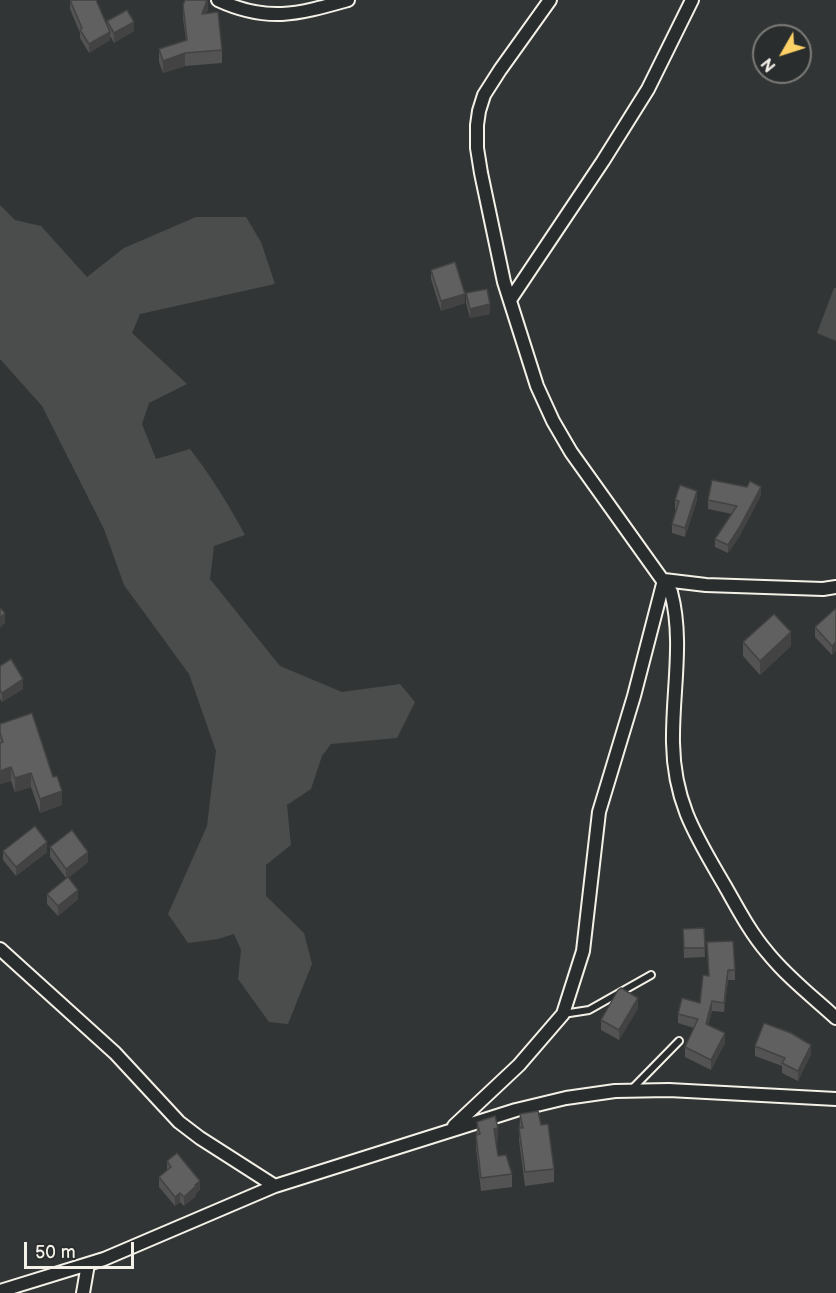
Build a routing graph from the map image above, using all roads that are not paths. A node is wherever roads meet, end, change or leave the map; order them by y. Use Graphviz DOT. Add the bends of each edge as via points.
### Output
graph roads {
  1 [pos="218,0"];
  2 [pos="348,0"];
  3 [pos="550,0"];
  4 [pos="692,0"];
  5 [pos="510,300"];
  6 [pos="663,580"];
  7 [pos="836,587"];
  8 [pos="0,949"];
  9 [pos="651,975"];
  10 [pos="563,1014"];
  11 [pos="836,1018"];
  12 [pos="679,1041"];
  13 [pos="629,1092"];
  14 [pos="836,1099"];
  15 [pos="451,1129"];
  16 [pos="275,1186"];
  17 [pos="88,1264"];
  18 [pos="0,1291"];
  19 [pos="84,1293"];
  1 -- 2 [label="street" via="253,14 291,15"];
  3 -- 5 [label="street" via="484,95 479,111 477,148"];
  4 -- 5 [label="street" via="648,89"];
  5 -- 6 [label="street" via="537,386 553,422"];
  6 -- 7 [label="street" via="706,585"];
  6 -- 10 [label="street" via="599,812 583,951"];
  6 -- 11 [label="street" via="671,592 676,618 673,752 686,816 756,938 784,972"];
  8 -- 16 [label="street" via="116,1053 179,1122"];
  9 -- 10 [label="lane" via="589,1010"];
  10 -- 15 [label="street" via="519,1065"];
  12 -- 13 [label="lane"];
  13 -- 14 [label="street" via="669,1090"];
  13 -- 15 [label="street" via="566,1098"];
  15 -- 16 [label="street"];
  16 -- 17 [label="street"];
  17 -- 18 [label="street"];
  17 -- 19 [label="street"];
}
